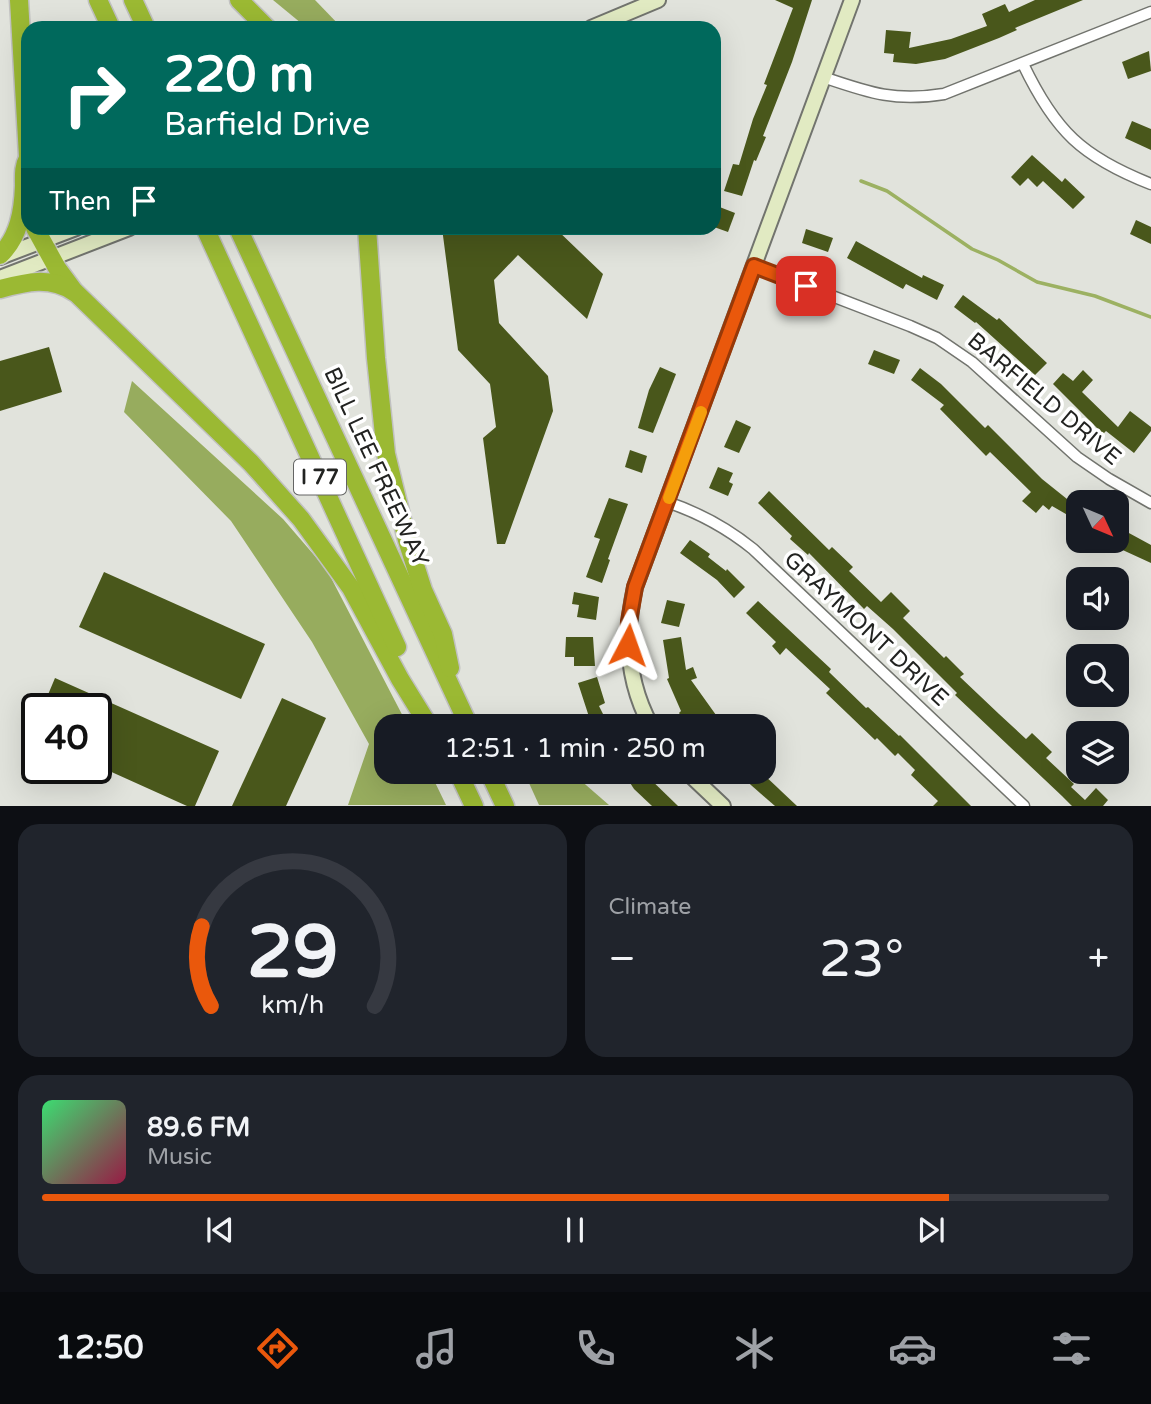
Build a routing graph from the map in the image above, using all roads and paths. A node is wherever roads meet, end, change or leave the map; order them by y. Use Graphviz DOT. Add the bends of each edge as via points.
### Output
graph roads {
  1 [pos="19,0"];
  2 [pos="98,0"];
  3 [pos="133,0"];
  4 [pos="239,0"];
  5 [pos="658,0"];
  6 [pos="852,0"];
  7 [pos="1151,12"];
  8 [pos="108,21"];
  9 [pos="143,21"];
  10 [pos="260,21"];
  11 [pos="608,21"];
  12 [pos="21,35"];
  13 [pos="1023,64"];
  14 [pos="824,77"];
  15 [pos="1151,184"];
  16 [pos="21,216"];
  17 [pos="36,235"];
  18 [pos="39,235"];
  19 [pos="111,235"];
  20 [pos="208,235"];
  21 [pos="241,235"];
  22 [pos="367,235"];
  23 [pos="0,256"];
  24 [pos="51,259"];
  25 [pos="754,266"];
  26 [pos="0,278"];
  27 [pos="0,289"];
  28 [pos="78,295"];
  29 [pos="667,502"];
  30 [pos="1151,503"];
  31 [pos="457,702"];
  32 [pos="422,714"];
  33 [pos="430,714"];
  34 [pos="462,714"];
  35 [pos="645,714"];
  36 [pos="464,784"];
  37 [pos="495,784"];
  38 [pos="700,784"];
  39 [pos="474,806"];
  40 [pos="505,806"];
  41 [pos="723,806"];
  42 [pos="1024,806"];
  1 -- 12 [label="highway"];
  2 -- 8 [label="highway"];
  3 -- 9 [label="highway"];
  4 -- 10 [label="highway"];
  5 -- 11 [label="street"];
  6 -- 14 [label="street"];
  7 -- 13 [label="street"];
  13 -- 14 [label="street" via="956,91 921,98 886,97"];
  13 -- 15 [label="street" via="1067,134 1106,164"];
  14 -- 25 [label="street"];
  16 -- 23 [label="highway" via="11,243"];
  17 -- 23 [label="street"];
  18 -- 24 [label="highway"];
  19 -- 24 [label="street"];
  20 -- 33 [label="highway, I 77"];
  21 -- 31 [label="highway, BILL LEE FREEWAY / I 77"];
  22 -- 31 [label="highway" via="386,454 407,540 443,634"];
  24 -- 26 [label="street"];
  24 -- 28 [label="highway"];
  25 -- 29 [label="street"];
  25 -- 30 [label="street, BARFIELD DRIVE" via="910,326 954,349 1077,457"];
  27 -- 28 [label="highway" via="42,281"];
  28 -- 32 [label="highway" via="251,463 301,519 351,588"];
  29 -- 35 [label="street" via="635,587 629,621 630,670"];
  29 -- 42 [label="street, GRAYMONT DRIVE" via="711,520 753,550"];
  31 -- 34 [label="highway, BILL LEE FREEWAY / I 77"];
  36 -- 39 [label="highway"];
  37 -- 40 [label="highway"];
  38 -- 41 [label="street"];
}
